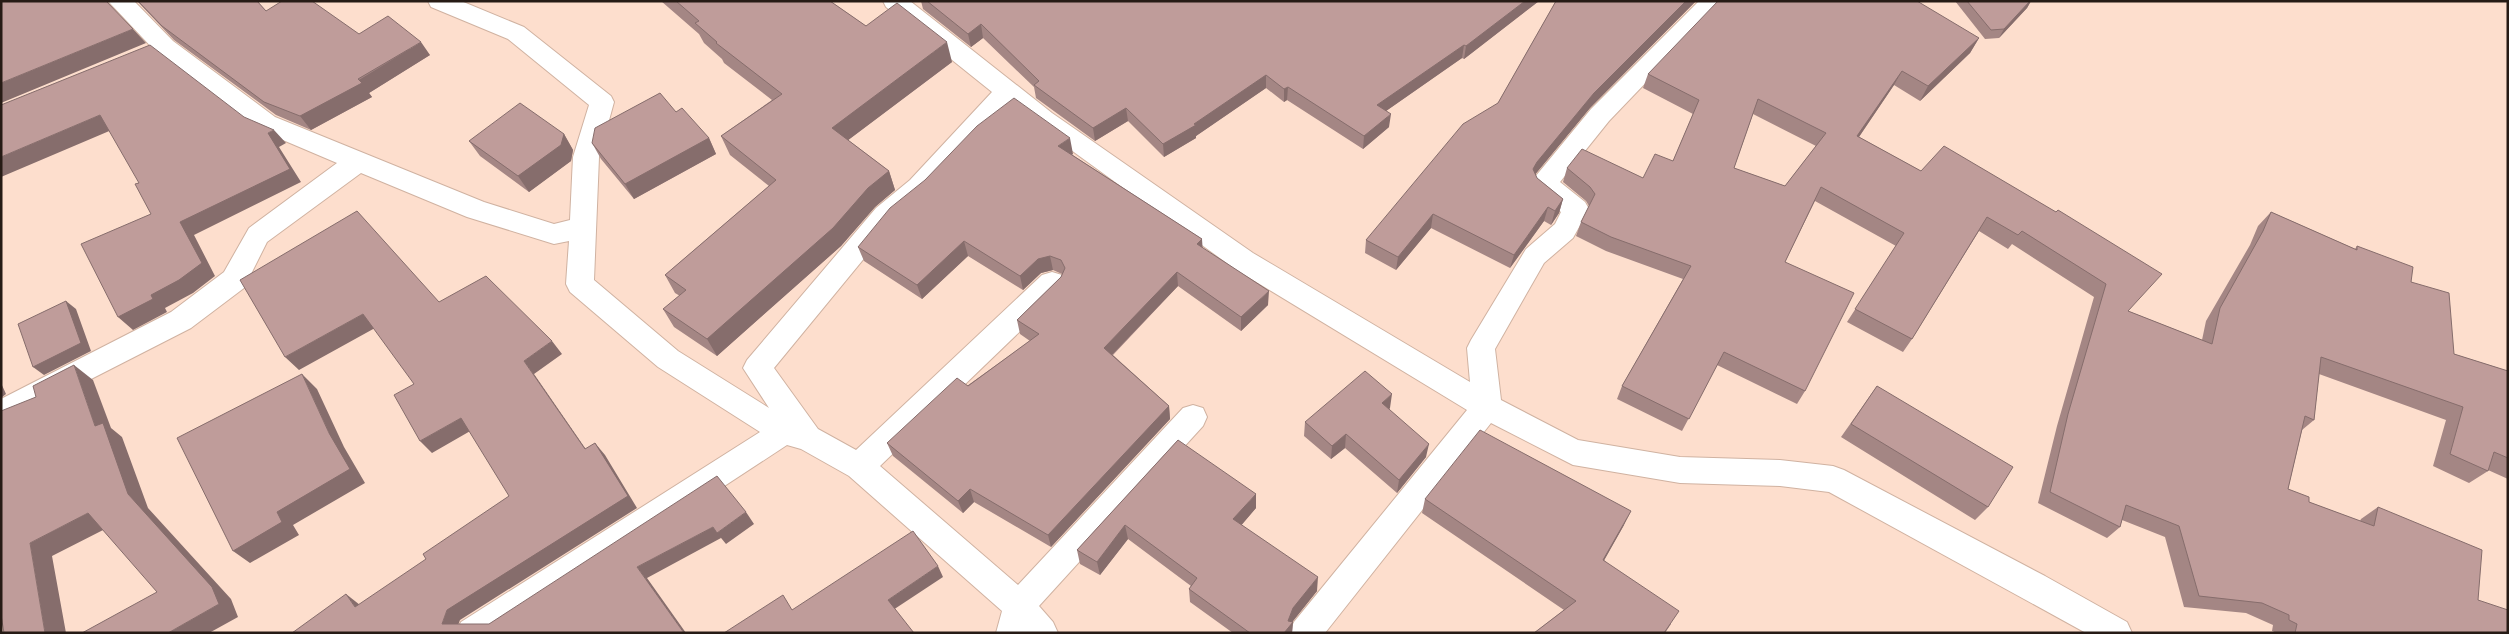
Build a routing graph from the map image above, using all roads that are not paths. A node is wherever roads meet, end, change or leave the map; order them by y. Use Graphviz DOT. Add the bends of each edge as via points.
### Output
graph roads {
  1 [pos="119,1"];
  2 [pos="439,1"];
  3 [pos="894,1"];
  4 [pos="1713,1"];
  5 [pos="1007,91"];
  6 [pos="357,162"];
  7 [pos="583,228"];
  8 [pos="1052,282"];
  9 [pos="1487,407"];
  10 [pos="1,413"];
  11 [pos="1193,417"];
  12 [pos="796,435"];
  13 [pos="859,467"];
  14 [pos="1016,619"];
  15 [pos="472,633"];
  16 [pos="1042,633"];
  17 [pos="1305,633"];
  18 [pos="2116,633"];
  1 -- 6 [label="street" via="130,10 156,51 266,123"];
  2 -- 7 [label="street" via="516,33 602,102 586,158"];
  3 -- 5 [label="street"];
  4 -- 9 [label="street" via="1646,66 1544,184 1576,209 1564,232 1535,256 1482,348"];
  5 -- 9 [label="street" via="1244,261"];
  5 -- 12 [label="street" via="919,187 885,214 758,368"];
  6 -- 7 [label="street" via="476,210 554,234"];
  6 -- 10 [label="street" via="258,235 234,280 180,320"];
  7 -- 12 [label="street" via="580,284 668,359"];
  8 -- 13 [label="street"];
  9 -- 17 [label="street"];
  9 -- 18 [label="street" via="1573,452 1680,470 1833,479"];
  11 -- 14 [label="street"];
  12 -- 13 [label="street"];
  12 -- 15 [label="street"];
  13 -- 14 [label="street"];
  14 -- 16 [label="street"];
}
